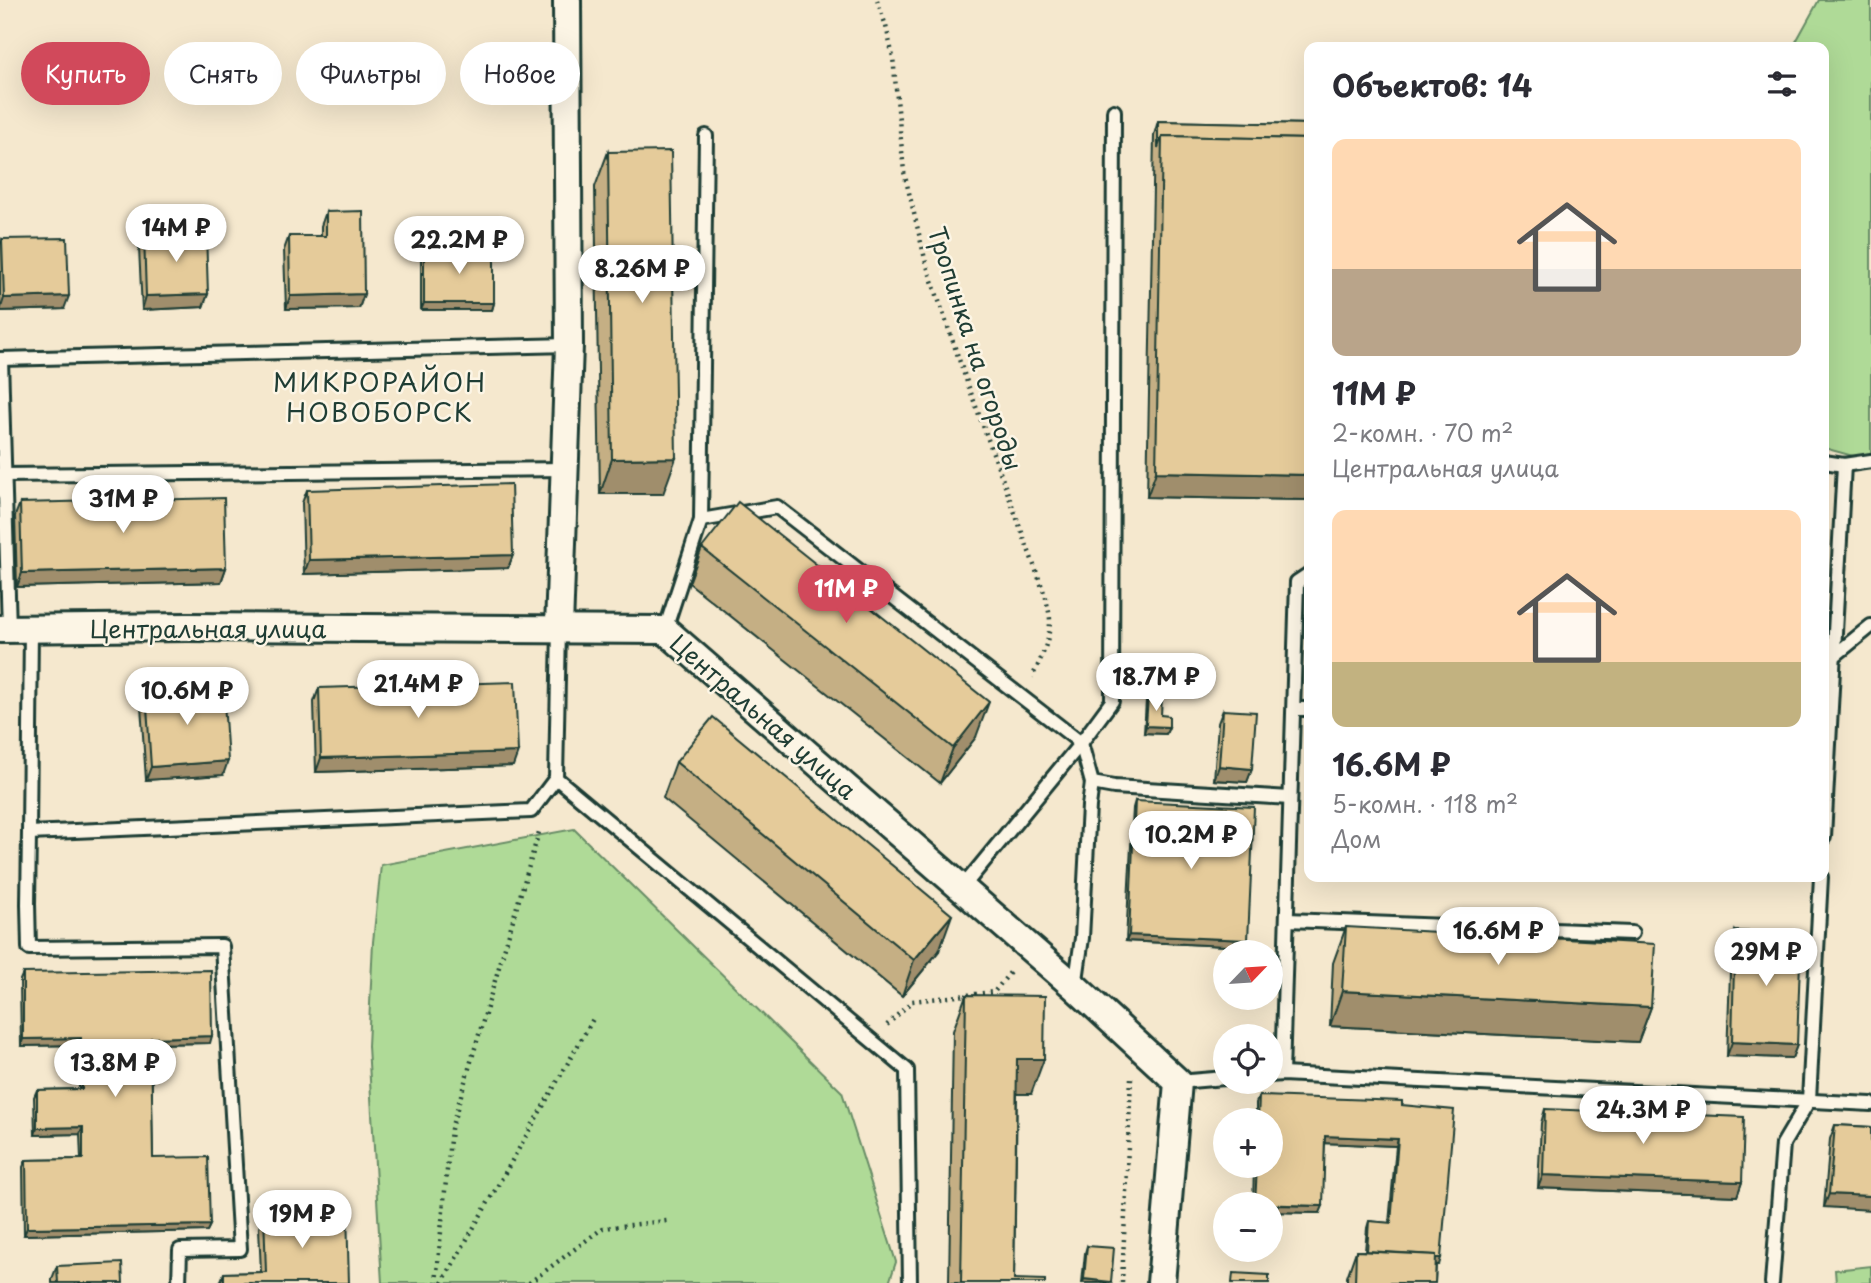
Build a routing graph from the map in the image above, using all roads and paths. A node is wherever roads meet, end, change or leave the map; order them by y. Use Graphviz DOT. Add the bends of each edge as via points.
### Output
graph roads {
  1 [pos="567,0"];
  2 [pos="877,0"];
  3 [pos="1114,111"];
  4 [pos="706,136"];
  5 [pos="569,345"];
  6 [pos="0,359"];
  7 [pos="1871,461"];
  8 [pos="1829,463"];
  9 [pos="1844,464"];
  10 [pos="565,469"];
  11 [pos="4,475"];
  12 [pos="701,520"];
  13 [pos="1304,578"];
  14 [pos="1871,626"];
  15 [pos="559,628"];
  16 [pos="13,629"];
  17 [pos="665,630"];
  18 [pos="1833,656"];
  19 [pos="1021,697"];
  20 [pos="1294,709"];
  21 [pos="1304,709"];
  22 [pos="1829,736"];
  23 [pos="1082,743"];
  24 [pos="556,778"];
  25 [pos="1092,783"];
  26 [pos="1290,798"];
  27 [pos="540,830"];
  28 [pos="29,833"];
  29 [pos="1821,882"];
  30 [pos="962,888"];
  31 [pos="1287,920"];
  32 [pos="1632,933"];
  33 [pos="1016,965"];
  34 [pos="1075,987"];
  35 [pos="593,1019"];
  36 [pos="1280,1024"];
  37 [pos="870,1040"];
  38 [pos="1131,1075"];
  39 [pos="1283,1075"];
  40 [pos="1213,1079"];
  41 [pos="1178,1082"];
  42 [pos="1809,1100"];
  43 [pos="1871,1104"];
  44 [pos="667,1221"];
  45 [pos="179,1283"];
  46 [pos="436,1283"];
  47 [pos="442,1283"];
  48 [pos="529,1283"];
  49 [pos="910,1283"];
  50 [pos="1122,1283"];
  51 [pos="1161,1283"];
  52 [pos="1772,1283"];
  1 -- 5 [label="street"];
  2 -- 19 [label="path, Тропинка на огороды" via="892,57 904,172 926,263 1050,621 1038,667"];
  3 -- 23 [label="lane" via="1112,701"];
  4 -- 12 [label="lane"];
  5 -- 6 [label="lane"];
  5 -- 10 [label="street"];
  6 -- 11 [label="lane"];
  7 -- 9 [label="lane"];
  8 -- 9 [label="lane"];
  9 -- 18 [label="lane"];
  10 -- 11 [label="lane"];
  10 -- 15 [label="street"];
  11 -- 16 [label="lane"];
  12 -- 17 [label="lane"];
  12 -- 19 [label="lane" via="777,507"];
  13 -- 20 [label="lane" via="1297,582"];
  14 -- 18 [label="lane"];
  15 -- 16 [label="street, Центральная улица"];
  15 -- 17 [label="street, Центральная улица"];
  15 -- 24 [label="lane"];
  16 -- 28 [label="lane"];
  17 -- 30 [label="street, Центральная улица"];
  18 -- 22 [label="lane"];
  19 -- 23 [label="lane"];
  20 -- 21 [label="lane"];
  20 -- 26 [label="lane"];
  23 -- 25 [label="lane"];
  23 -- 30 [label="lane"];
  24 -- 28 [label="lane" via="531,811"];
  24 -- 37 [label="lane"];
  25 -- 26 [label="lane"];
  25 -- 34 [label="lane"];
  26 -- 31 [label="lane"];
  27 -- 46 [label="path" via="451,1129"];
  28 -- 45 [label="lane" via="29,948 222,946 240,1249 180,1250"];
  29 -- 42 [label="lane"];
  30 -- 34 [label="street, Центральная улица"];
  31 -- 32 [label="lane"];
  31 -- 36 [label="lane"];
  33 -- 37 [label="path" via="993,992 912,1001"];
  34 -- 41 [label="street, Центральная улица"];
  35 -- 47 [label="path"];
  37 -- 49 [label="lane" via="907,1070"];
  38 -- 50 [label="path"];
  39 -- 42 [label="lane"];
  40 -- 41 [label="lane"];
  41 -- 51 [label="street"];
  42 -- 43 [label="lane"];
  42 -- 52 [label="lane" via="1783,1144"];
  44 -- 48 [label="path" via="603,1228"];
}
